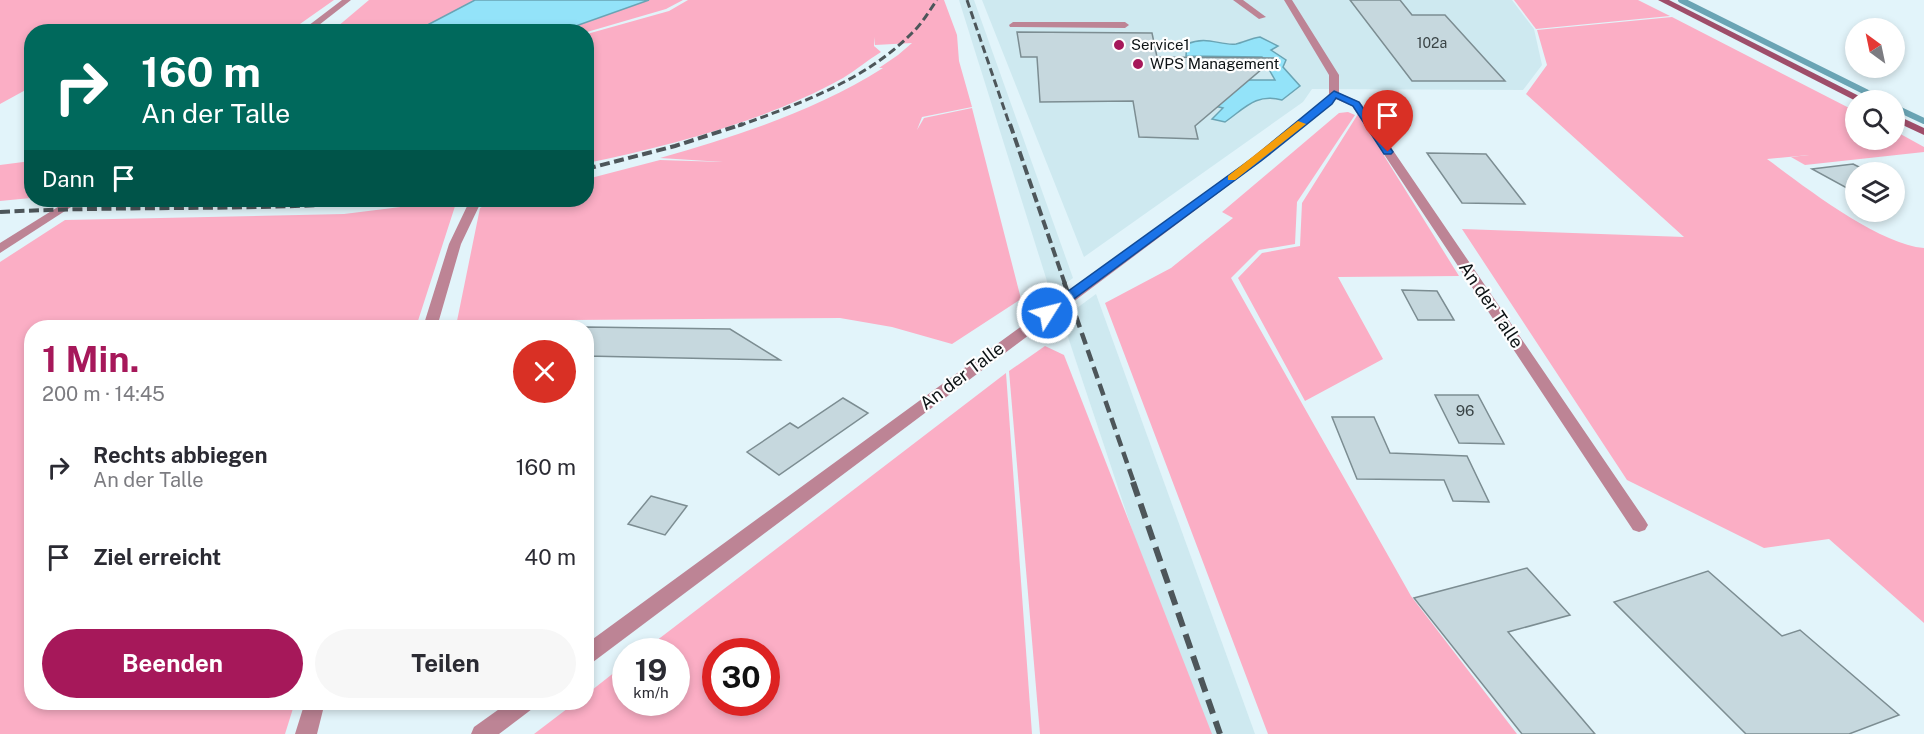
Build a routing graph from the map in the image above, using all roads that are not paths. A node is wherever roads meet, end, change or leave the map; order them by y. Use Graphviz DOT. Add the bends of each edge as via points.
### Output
graph roads {
  1 [pos="347,0"];
  2 [pos="1237,0"];
  3 [pos="1288,0"];
  4 [pos="1662,0"];
  5 [pos="1262,16"];
  6 [pos="315,24"];
  7 [pos="1013,25"];
  8 [pos="1125,25"];
  9 [pos="1845,92"];
  10 [pos="1334,94"];
  11 [pos="1905,122"];
  12 [pos="1924,132"];
  13 [pos="65,207"];
  14 [pos="473,207"];
  15 [pos="0,249"];
  16 [pos="431,320"];
  17 [pos="1640,525"];
  18 [pos="594,650"];
  19 [pos="313,710"];
  20 [pos="514,710"];
  21 [pos="306,734"];
  22 [pos="482,734"];
  1 -- 6 [label="street"];
  2 -- 5 [label="street"];
  3 -- 10 [label="street" via="1334,75"];
  4 -- 9 [label="street"];
  7 -- 8 [label="street"];
  10 -- 17 [label="street, An der Talle" via="1356,104"];
  10 -- 18 [label="street, An der Talle" via="1258,159"];
  11 -- 12 [label="street"];
  13 -- 15 [label="street"];
  14 -- 16 [label="street" via="455,244"];
  19 -- 21 [label="street"];
  20 -- 22 [label="street"];
}
